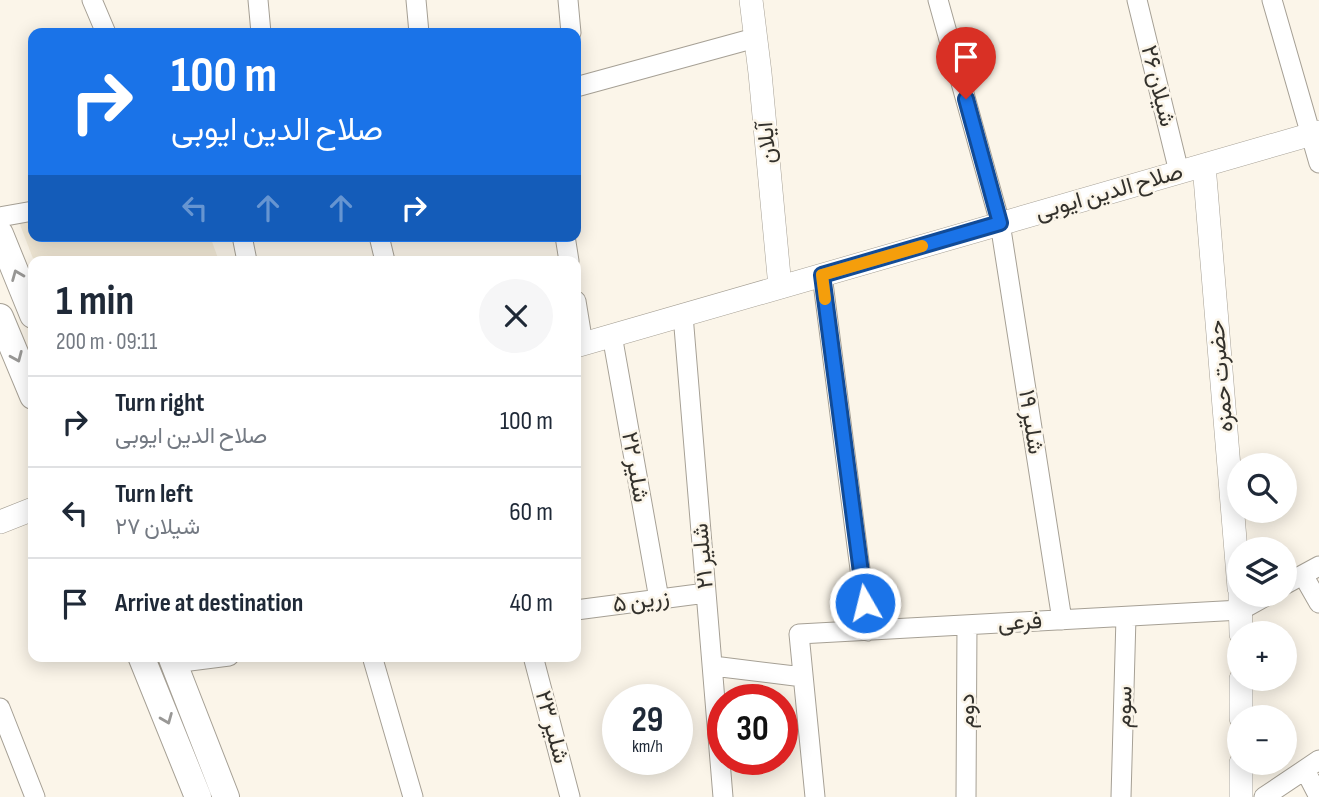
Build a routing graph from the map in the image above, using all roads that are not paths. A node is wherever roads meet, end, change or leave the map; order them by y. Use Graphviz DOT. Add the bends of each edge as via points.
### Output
graph roads {
  1 [pos="92,0"];
  2 [pos="258,0"];
  3 [pos="416,0"];
  4 [pos="568,0"];
  5 [pos="751,0"];
  6 [pos="938,0"];
  7 [pos="1137,0"];
  8 [pos="1272,0"];
  9 [pos="104,28"];
  10 [pos="261,28"];
  11 [pos="419,28"];
  12 [pos="571,28"];
  13 [pos="755,38"];
  14 [pos="581,86"];
  15 [pos="1315,133"];
  16 [pos="1319,163"];
  17 [pos="1204,165"];
  18 [pos="1179,172"];
  19 [pos="28,212"];
  20 [pos="0,217"];
  21 [pos="1000,223"];
  22 [pos="0,234"];
  23 [pos="822,275"];
  24 [pos="780,287"];
  25 [pos="28,303"];
  26 [pos="683,315"];
  27 [pos="0,317"];
  28 [pos="612,335"];
  29 [pos="581,344"];
  30 [pos="28,384"];
  31 [pos="28,511"];
  32 [pos="0,522"];
  33 [pos="1235,537"];
  34 [pos="1311,570"];
  35 [pos="706,593"];
  36 [pos="659,599"];
  37 [pos="1227,600"];
  38 [pos="1319,603"];
  39 [pos="581,609"];
  40 [pos="1126,617"];
  41 [pos="1062,620"];
  42 [pos="967,625"];
  43 [pos="868,631"];
  44 [pos="143,662"];
  45 [pos="174,662"];
  46 [pos="374,662"];
  47 [pos="535,662"];
  48 [pos="713,666"];
  49 [pos="803,677"];
  50 [pos="0,708"];
  51 [pos="1312,765"];
  52 [pos="1241,775"];
  53 [pos="35,797"];
  54 [pos="198,797"];
  55 [pos="226,797"];
  56 [pos="413,797"];
  57 [pos="570,797"];
  58 [pos="723,797"];
  59 [pos="815,797"];
  60 [pos="966,797"];
  61 [pos="1121,797"];
  62 [pos="1241,797"];
  63 [pos="1264,797"];
  64 [pos="1319,797"];
  1 -- 9 [label="street"];
  2 -- 10 [label="street"];
  3 -- 11 [label="street"];
  4 -- 12 [label="street"];
  5 -- 13 [label="street, آیلان"];
  6 -- 21 [label="street, شلیر ۱۹"];
  7 -- 18 [label="street, شیلان ۲۶"];
  8 -- 15 [label="street"];
  13 -- 14 [label="street"];
  13 -- 24 [label="street, آیلان"];
  15 -- 16 [label="street"];
  15 -- 17 [label="street, صلاح الدین ایوبی"];
  17 -- 18 [label="street, صلاح الدین ایوبی"];
  17 -- 33 [label="street, حضرت حمزه"];
  18 -- 21 [label="street, صلاح الدین ایوبی"];
  19 -- 20 [label="street"];
  21 -- 23 [label="street, صلاح الدین ایوبی"];
  21 -- 41 [label="street, شلیر ۱۹"];
  25 -- 22 [label="main road, one-way"];
  23 -- 24 [label="street, صلاح الدین ایوبی"];
  23 -- 43 [label="street"];
  24 -- 26 [label="street, صلاح الدین ایوبی"];
  26 -- 28 [label="street, صلاح الدین ایوبی"];
  26 -- 35 [label="street, شلیر ۲۱"];
  27 -- 30 [label="main road, one-way"];
  28 -- 29 [label="street, صلاح الدین ایوبی"];
  28 -- 36 [label="street, شلیر ۲۲"];
  31 -- 32 [label="street"];
  34 -- 38 [label="street"];
  35 -- 36 [label="street, زرین ۵"];
  35 -- 48 [label="street, شلیر ۲۱"];
  36 -- 39 [label="street, زرین ۵"];
  37 -- 40 [label="street, فرعی"];
  40 -- 41 [label="street, فرعی"];
  40 -- 61 [label="street, سوم"];
  41 -- 42 [label="street, فرعی"];
  42 -- 43 [label="street, فرعی"];
  42 -- 60 [label="street, دوم"];
  43 -- 49 [label="street, فرعی" via="799,634"];
  44 -- 54 [label="main road, one-way"];
  45 -- 55 [label="main road"];
  46 -- 56 [label="street"];
  47 -- 57 [label="street, شلیر ۲۳"];
  48 -- 49 [label="street"];
  48 -- 58 [label="street, شلیر ۲۱"];
  49 -- 59 [label="street"];
  50 -- 53 [label="street"];
  51 -- 63 [label="street"];
  51 -- 64 [label="street"];
  52 -- 62 [label="street"];
}
